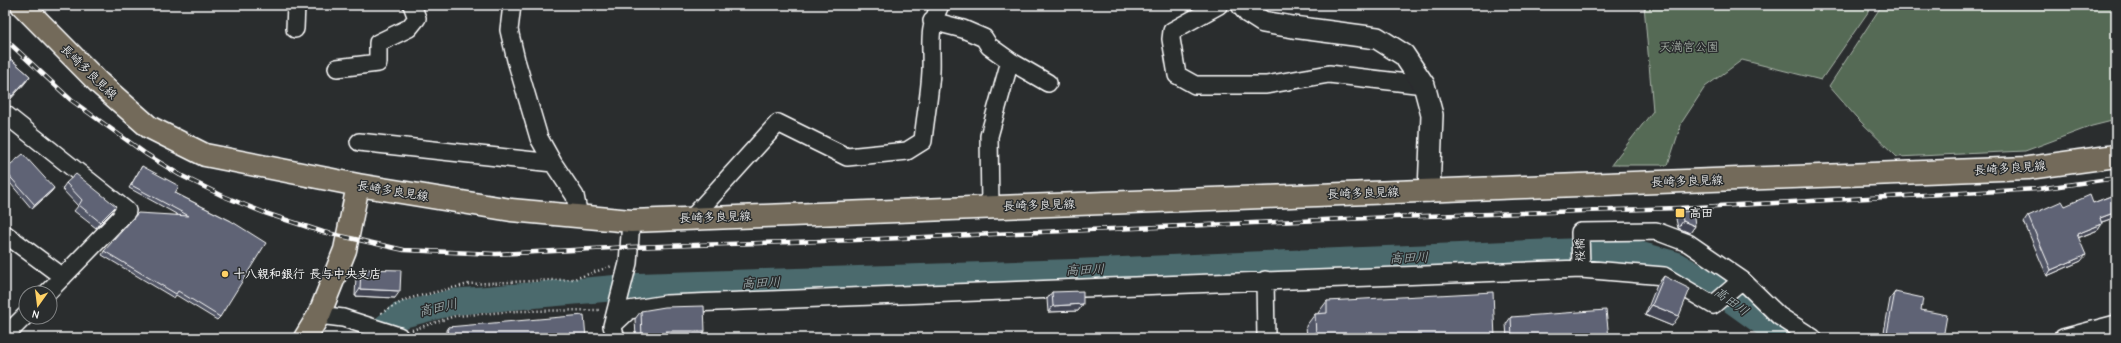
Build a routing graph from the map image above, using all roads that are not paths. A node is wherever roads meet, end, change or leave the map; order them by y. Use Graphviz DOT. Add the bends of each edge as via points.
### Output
graph roads {
  1 [pos="22,5"];
  2 [pos="296,5"];
  3 [pos="412,5"];
  4 [pos="512,5"];
  5 [pos="940,5"];
  6 [pos="1219,5"];
  7 [pos="1242,5"];
  8 [pos="932,21"];
  9 [pos="295,29"];
  10 [pos="1010,61"];
  11 [pos="337,68"];
  12 [pos="1048,83"];
  13 [pos="1424,85"];
  14 [pos="5,114"];
  15 [pos="359,142"];
  16 [pos="2116,156"];
  17 [pos="553,163"];
  18 [pos="358,185"];
  19 [pos="1429,191"];
  20 [pos="990,207"];
  21 [pos="579,216"];
  22 [pos="692,218"];
  23 [pos="631,221"];
  24 [pos="5,234"];
  25 [pos="1581,269"];
  26 [pos="63,277"];
  27 [pos="1265,280"];
  28 [pos="1742,280"];
  29 [pos="55,285"];
  30 [pos="319,314"];
  31 [pos="18,323"];
  32 [pos="2116,324"];
  33 [pos="614,325"];
  34 [pos="5,336"];
  35 [pos="399,336"];
  36 [pos="305,338"];
  37 [pos="1266,338"];
  38 [pos="1813,338"];
  39 [pos="2063,338"];
  1 -- 18 [label="main road, 長崎多良見線" via="99,83 149,127 205,155"];
  2 -- 9 [label="street"];
  3 -- 11 [label="street" via="417,18 410,28 378,43 378,64"];
  4 -- 17 [label="street" via="509,30 516,60 539,138"];
  5 -- 8 [label="street"];
  6 -- 13 [label="street" via="1172,31 1177,75 1195,86 1266,85 1329,74"];
  7 -- 13 [label="street" via="1263,22 1377,38 1404,55"];
  8 -- 10 [label="street" via="963,29 984,38 989,46"];
  8 -- 22 [label="street" via="931,70 923,141 907,151 847,157 778,123"];
  10 -- 12 [label="street"];
  10 -- 20 [label="street" via="988,136"];
  13 -- 19 [label="street" via="1432,115"];
  14 -- 26 [label="street" via="127,211"];
  15 -- 17 [label="street"];
  16 -- 19 [label="main road, 長崎多良見線" via="2028,168"];
  17 -- 21 [label="street" via="575,196"];
  18 -- 21 [label="main road, 長崎多良見線" via="511,210"];
  18 -- 30 [label="main road" via="345,250"];
  19 -- 20 [label="main road, 長崎多良見線"];
  20 -- 22 [label="main road, 長崎多良見線"];
  21 -- 23 [label="main road, 長崎多良見線"];
  22 -- 23 [label="main road, 長崎多良見線"];
  23 -- 33 [label="street" via="627,266"];
  24 -- 26 [label="street"];
  25 -- 27 [label="street"];
  25 -- 28 [label="street" via="1664,276 1713,305"];
  25 -- 28 [label="street, 桜橋" via="1580,232 1656,231 1688,243"];
  26 -- 29 [label="street"];
  27 -- 33 [label="street" via="666,304 628,310"];
  27 -- 37 [label="street"];
  28 -- 38 [label="street" via="1778,316"];
  30 -- 35 [label="street" via="343,318"];
  30 -- 36 [label="main road"];
  31 -- 34 [label="street"];
  32 -- 39 [label="street"];
}
